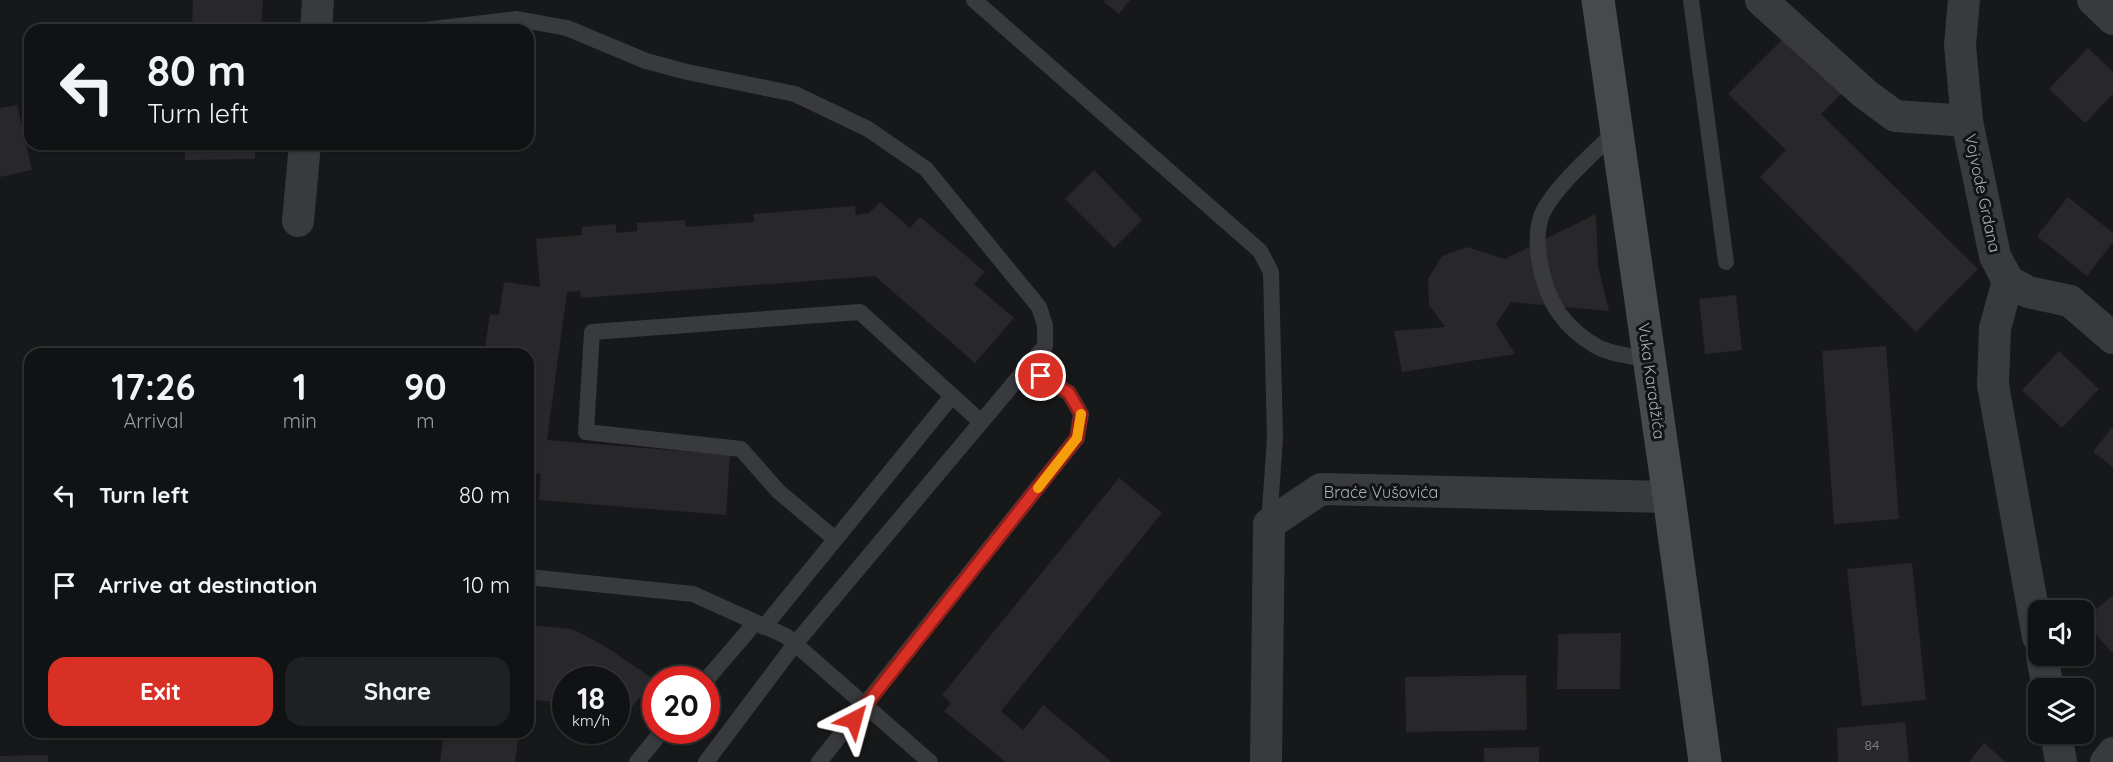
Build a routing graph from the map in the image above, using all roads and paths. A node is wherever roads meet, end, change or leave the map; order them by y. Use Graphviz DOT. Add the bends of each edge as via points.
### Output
graph roads {
  1 [pos="318,0"];
  2 [pos="974,0"];
  3 [pos="1598,0"];
  4 [pos="1691,0"];
  5 [pos="1761,0"];
  6 [pos="1964,0"];
  7 [pos="2093,0"];
  8 [pos="2113,19"];
  9 [pos="316,24"];
  10 [pos="476,24"];
  11 [pos="1967,121"];
  12 [pos="1616,130"];
  13 [pos="304,150"];
  14 [pos="298,221"];
  15 [pos="1726,262"];
  16 [pos="2008,281"];
  17 [pos="2113,338"];
  18 [pos="1649,360"];
  19 [pos="1026,368"];
  20 [pos="952,396"];
  21 [pos="981,422"];
  22 [pos="1669,497"];
  23 [pos="1269,524"];
  24 [pos="835,539"];
  25 [pos="534,579"];
  26 [pos="2031,600"];
  27 [pos="760,625"];
  28 [pos="795,644"];
  29 [pos="720,666"];
  30 [pos="866,706"];
  31 [pos="652,744"];
  32 [pos="2058,744"];
  33 [pos="2113,753"];
  34 [pos="637,762"];
  35 [pos="706,762"];
  36 [pos="819,762"];
  37 [pos="930,762"];
  38 [pos="1266,762"];
  39 [pos="1705,762"];
  40 [pos="2061,762"];
  41 [pos="2106,762"];
  1 -- 9 [label="street"];
  2 -- 23 [label="lane" via="1260,251 1270,272 1275,438"];
  3 -- 12 [label="street, Vuka Karadžića"];
  4 -- 15 [label="lane"];
  5 -- 11 [label="street, Vojvode Grdana" via="1895,116"];
  6 -- 11 [label="street" via="1960,45"];
  7 -- 8 [label="street"];
  10 -- 19 [label="lane" via="518,19 567,28 646,61 795,94 868,129 926,169 1039,308 1045,325 1045,346"];
  11 -- 16 [label="street, Vojvode Grdana" via="1995,256"];
  12 -- 18 [label="street, Vuka Karadžića"];
  12 -- 18 [label="lane" via="1571,175 1545,209 1538,226 1538,247 1542,273 1558,312 1577,333 1599,348"];
  13 -- 14 [label="street"];
  16 -- 17 [label="street" via="2028,292 2070,301"];
  16 -- 26 [label="street" via="1995,328 1993,385"];
  18 -- 22 [label="street, Vuka Karadžića"];
  19 -- 21 [label="lane"];
  19 -- 30 [label="lane" via="1069,393 1081,414 1077,438"];
  20 -- 21 [label="lane"];
  20 -- 24 [label="lane"];
  20 -- 24 [label="lane" via="860,312 592,332 586,432 741,449 778,491"];
  21 -- 28 [label="lane"];
  22 -- 23 [label="street, Braće Vušovića" via="1321,489"];
  22 -- 39 [label="street, Vuka Karadžića"];
  23 -- 38 [label="street"];
  24 -- 27 [label="lane"];
  25 -- 27 [label="lane" via="693,594"];
  27 -- 28 [label="lane"];
  27 -- 29 [label="lane"];
  28 -- 30 [label="lane"];
  28 -- 35 [label="lane"];
  30 -- 36 [label="lane"];
  30 -- 37 [label="lane"];
  31 -- 34 [label="lane"];
  32 -- 40 [label="street"];
  33 -- 41 [label="street"];
}
